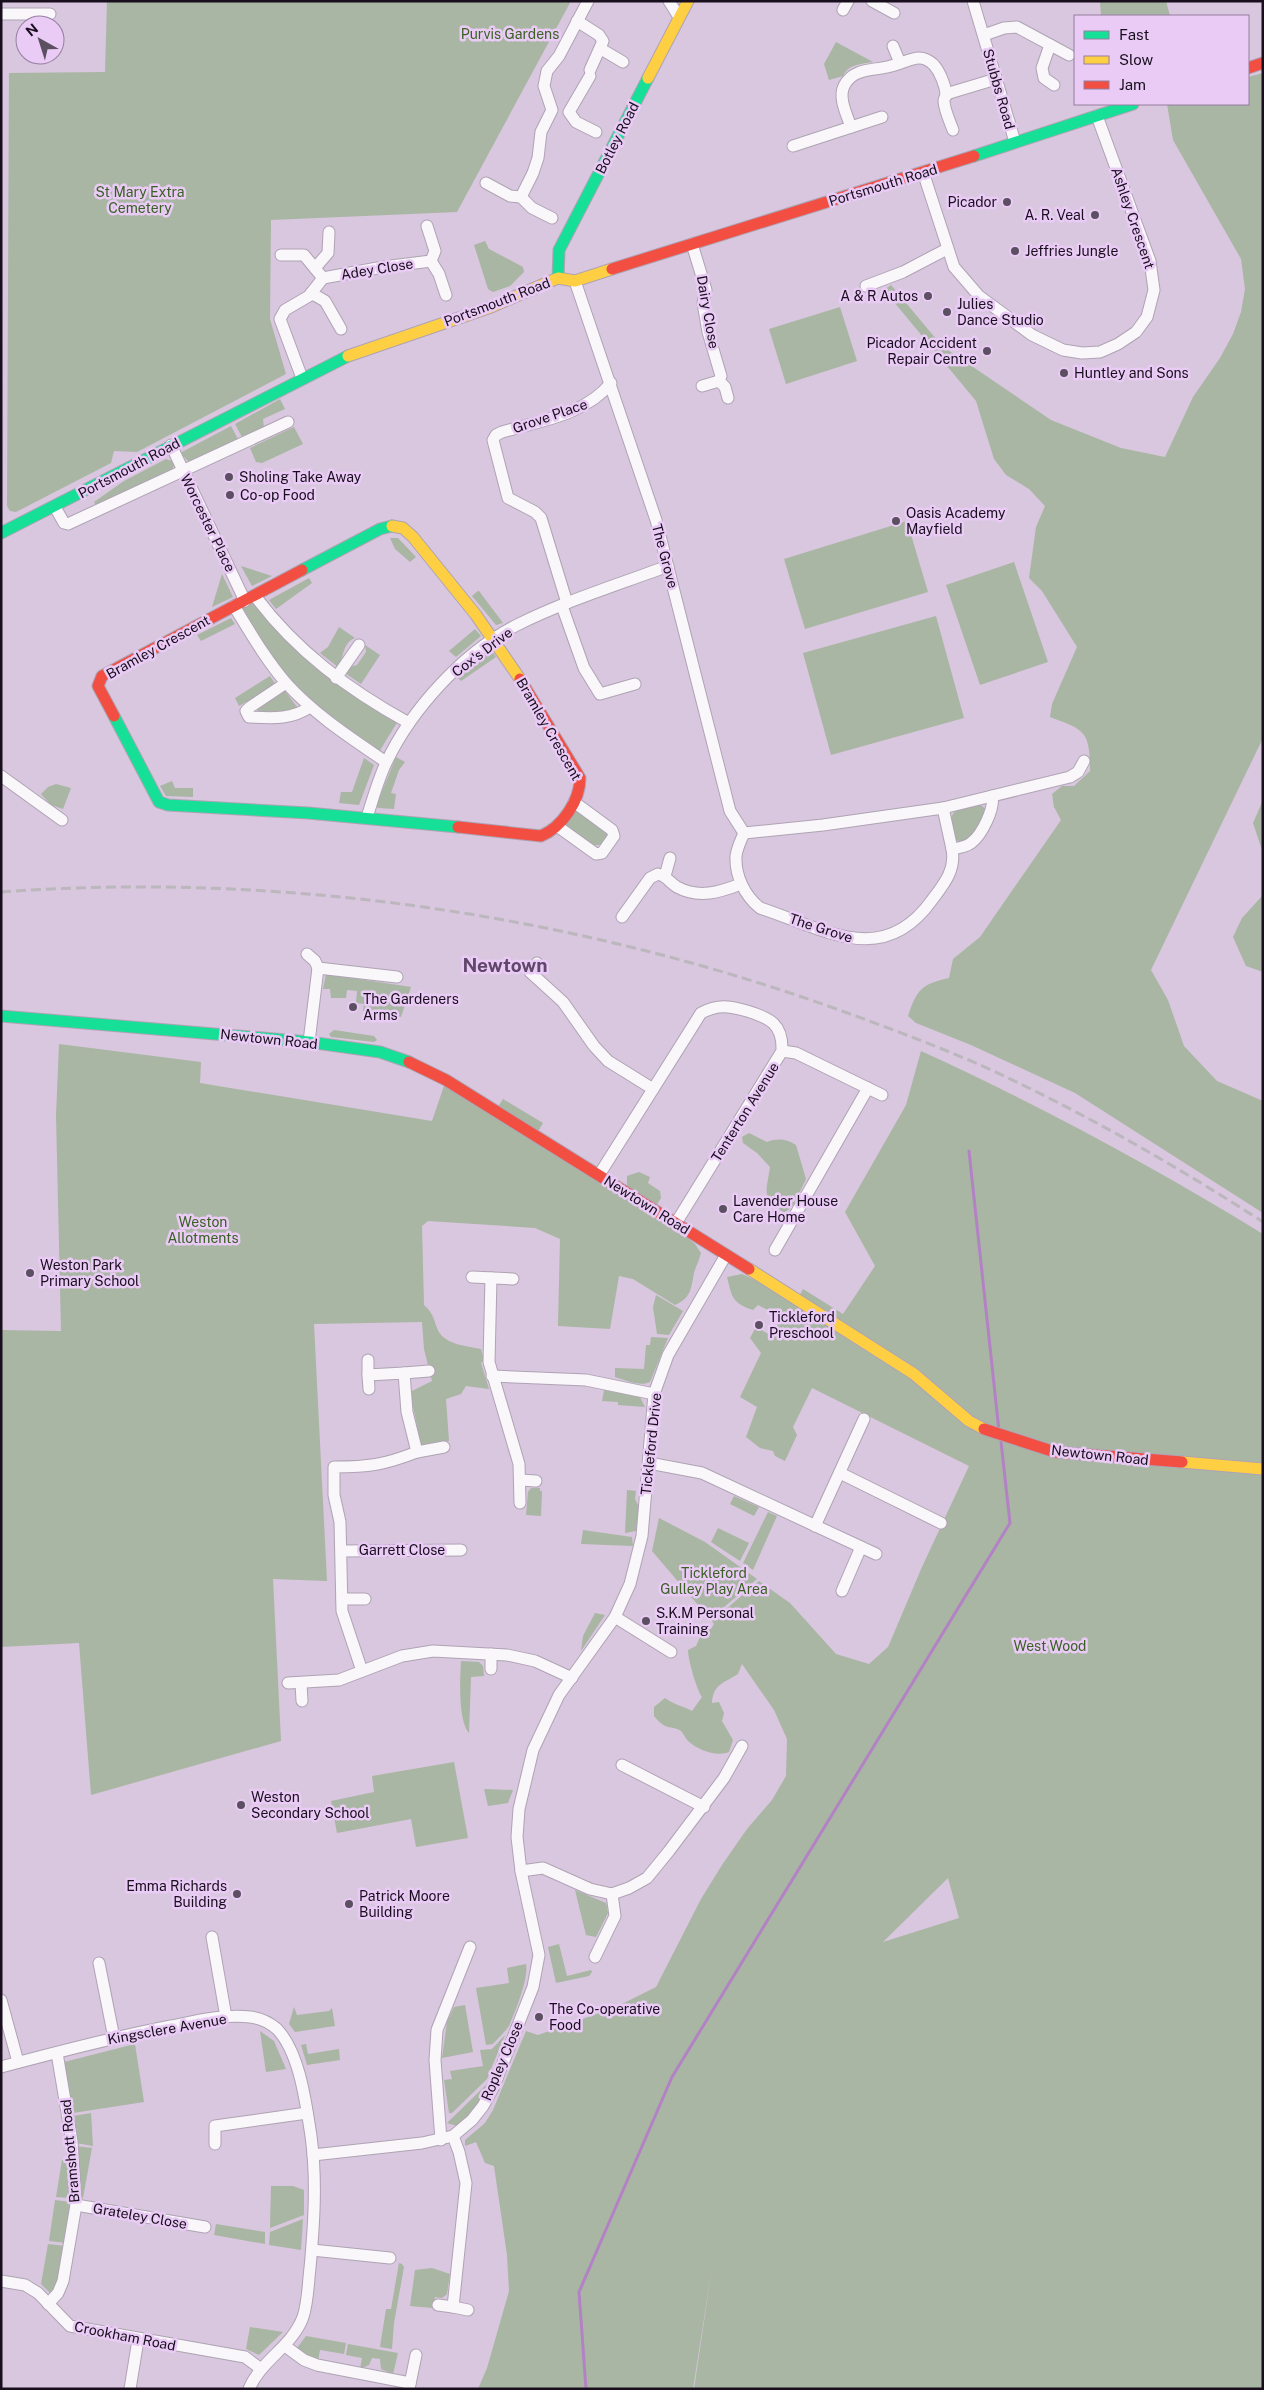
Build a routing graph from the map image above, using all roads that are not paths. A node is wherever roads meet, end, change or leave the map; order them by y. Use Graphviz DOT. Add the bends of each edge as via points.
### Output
graph roads {
  1 [pos="588,1"];
  2 [pos="669,1"];
  3 [pos="688,1"];
  4 [pos="872,1"];
  5 [pos="973,1"];
  6 [pos="894,13"];
  7 [pos="1,14"];
  8 [pos="50,14"];
  9 [pos="679,17"];
  10 [pos="577,21"];
  11 [pos="984,35"];
  12 [pos="1050,45"];
  13 [pos="894,46"];
  14 [pos="600,49"];
  15 [pos="1069,54"];
  16 [pos="623,62"];
  17 [pos="900,63"];
  18 [pos="1263,63"];
  19 [pos="1249,68"];
  20 [pos="996,79"];
  21 [pos="1054,85"];
  22 [pos="946,94"];
  23 [pos="1130,105"];
  24 [pos="552,110"];
  25 [pos="568,112"];
  26 [pos="1097,116"];
  27 [pos="882,117"];
  28 [pos="851,127"];
  29 [pos="953,130"];
  30 [pos="596,132"];
  31 [pos="1015,142"];
  32 [pos="793,146"];
  33 [pos="923,172"];
  34 [pos="486,183"];
  35 [pos="516,196"];
  36 [pos="552,218"];
  37 [pos="427,226"];
  38 [pos="329,232"];
  39 [pos="692,244"];
  40 [pos="947,249"];
  41 [pos="281,255"];
  42 [pos="433,256"];
  43 [pos="313,265"];
  44 [pos="322,278"];
  45 [pos="558,278"];
  46 [pos="575,281"];
  47 [pos="866,286"];
  48 [pos="311,293"];
  49 [pos="446,295"];
  50 [pos="341,329"];
  51 [pos="302,378"];
  52 [pos="720,381"];
  53 [pos="611,383"];
  54 [pos="702,386"];
  55 [pos="728,398"];
  56 [pos="288,422"];
  57 [pos="171,446"];
  58 [pos="184,472"];
  59 [pos="55,507"];
  60 [pos="1,533"];
  61 [pos="668,566"];
  62 [pos="250,598"];
  63 [pos="564,605"];
  64 [pos="234,606"];
  65 [pos="494,639"];
  66 [pos="359,645"];
  67 [pos="336,678"];
  68 [pos="286,683"];
  69 [pos="634,684"];
  70 [pos="310,707"];
  71 [pos="410,723"];
  72 [pos="1084,761"];
  73 [pos="386,762"];
  74 [pos="1,776"];
  75 [pos="992,796"];
  76 [pos="574,802"];
  77 [pos="943,808"];
  78 [pos="366,817"];
  79 [pos="62,820"];
  80 [pos="557,826"];
  81 [pos="744,833"];
  82 [pos="952,849"];
  83 [pos="670,858"];
  84 [pos="665,876"];
  85 [pos="742,884"];
  86 [pos="622,917"];
  87 [pos="307,954"];
  88 [pos="537,962"];
  89 [pos="318,968"];
  90 [pos="397,977"];
  91 [pos="1,1016"];
  92 [pos="309,1042"];
  93 [pos="782,1051"];
  94 [pos="868,1088"];
  95 [pos="653,1089"];
  96 [pos="882,1095"];
  97 [pos="599,1175"];
  98 [pos="676,1223"];
  99 [pos="775,1250"];
  100 [pos="726,1255"];
  101 [pos="472,1277"];
  102 [pos="491,1278"];
  103 [pos="513,1279"];
  104 [pos="368,1360"];
  105 [pos="429,1371"];
  106 [pos="404,1373"];
  107 [pos="368,1375"];
  108 [pos="492,1376"];
  109 [pos="369,1389"];
  110 [pos="654,1394"];
  111 [pos="864,1419"];
  112 [pos="444,1447"];
  113 [pos="417,1452"];
  114 [pos="648,1463"];
  115 [pos="1263,1469"];
  116 [pos="840,1473"];
  117 [pos="521,1480"];
  118 [pos="536,1481"];
  119 [pos="520,1503"];
  120 [pos="941,1523"];
  121 [pos="815,1526"];
  122 [pos="861,1547"];
  123 [pos="461,1550"];
  124 [pos="342,1551"];
  125 [pos="876,1554"];
  126 [pos="842,1591"];
  127 [pos="342,1599"];
  128 [pos="365,1599"];
  129 [pos="615,1616"];
  130 [pos="671,1652"];
  131 [pos="491,1654"];
  132 [pos="490,1669"];
  133 [pos="362,1671"];
  134 [pos="572,1678"];
  135 [pos="288,1683"];
  136 [pos="301,1683"];
  137 [pos="302,1701"];
  138 [pos="742,1746"];
  139 [pos="622,1765"];
  140 [pos="704,1807"];
  141 [pos="521,1871"];
  142 [pos="612,1894"];
  143 [pos="212,1937"];
  144 [pos="470,1947"];
  145 [pos="539,1955"];
  146 [pos="595,1957"];
  147 [pos="99,1963"];
  148 [pos="1,2000"];
  149 [pos="226,2017"];
  150 [pos="114,2038"];
  151 [pos="57,2053"];
  152 [pos="18,2062"];
  153 [pos="1,2067"];
  154 [pos="307,2113"];
  155 [pos="447,2138"];
  156 [pos="215,2144"];
  157 [pos="313,2155"];
  158 [pos="76,2206"];
  159 [pos="205,2227"];
  160 [pos="312,2250"];
  161 [pos="390,2258"];
  162 [pos="1,2280"];
  163 [pos="48,2304"];
  164 [pos="438,2305"];
  165 [pos="453,2307"];
  166 [pos="468,2310"];
  167 [pos="138,2340"];
  168 [pos="285,2346"];
  169 [pos="416,2355"];
  170 [pos="261,2369"];
  171 [pos="410,2386"];
  172 [pos="130,2389"];
  173 [pos="249,2389"];
  1 -- 10 [label="street"];
  2 -- 9 [label="street"];
  3 -- 9 [label="street, Botley Road"];
  4 -- 6 [label="street"];
  5 -- 11 [label="street, Stubbs Road"];
  7 -- 8 [label="street"];
  9 -- 45 [label="street, Botley Road" via="559,250"];
  10 -- 14 [label="street" via="602,37"];
  10 -- 24 [label="street" via="545,78 544,86"];
  11 -- 12 [label="street, Stubbs Road" via="1017,27"];
  11 -- 20 [label="street, Stubbs Road"];
  12 -- 15 [label="street, Stubbs Road"];
  12 -- 21 [label="street" via="1042,68 1044,78"];
  13 -- 17 [label="street"];
  14 -- 16 [label="street"];
  14 -- 25 [label="street"];
  17 -- 22 [label="street" via="909,58 928,61 940,74"];
  17 -- 28 [label="street" via="862,71 852,76 843,87 842,100"];
  18 -- 19 [label="street"];
  20 -- 22 [label="street"];
  20 -- 31 [label="street, Stubbs Road"];
  22 -- 29 [label="street" via="944,101"];
  23 -- 26 [label="street, Portsmouth Road"];
  24 -- 25 [label="street"];
  24 -- 35 [label="street" via="541,132 533,173"];
  25 -- 30 [label="street" via="576,122"];
  26 -- 31 [label="street, Portsmouth Road"];
  26 -- 40 [label="street, Ashley Crescent" via="1150,262 1154,290 1147,317 1136,332 1100,352 1063,350 1032,335 979,296 954,267"];
  27 -- 28 [label="street"];
  28 -- 32 [label="street"];
  31 -- 33 [label="street, Portsmouth Road"];
  33 -- 39 [label="street, Portsmouth Road"];
  33 -- 40 [label="street, Ashley Crescent"];
  34 -- 35 [label="street"];
  35 -- 36 [label="street"];
  37 -- 42 [label="street"];
  38 -- 43 [label="street" via="328,253"];
  39 -- 46 [label="street, Portsmouth Road"];
  39 -- 52 [label="street, Dairy Close" via="706,290 704,303 708,332"];
  40 -- 47 [label="street"];
  41 -- 43 [label="street" via="304,256"];
  42 -- 44 [label="street, Adey Close"];
  42 -- 49 [label="street, Adey Close"];
  43 -- 44 [label="street, Adey Close"];
  44 -- 48 [label="street, Adey Close"];
  45 -- 46 [label="street, Portsmouth Road"];
  45 -- 51 [label="street, Portsmouth Road" via="483,310 363,349"];
  46 -- 53 [label="street, The Grove"];
  48 -- 50 [label="street" via="325,301"];
  48 -- 51 [label="street, Adey Close" via="285,310 280,319"];
  51 -- 57 [label="street, Portsmouth Road"];
  52 -- 54 [label="street"];
  52 -- 55 [label="street, Dairy Close"];
  53 -- 61 [label="street, The Grove"];
  53 -- 63 [label="street, Grove Place" via="591,404 502,432 493,440 508,498 541,518"];
  56 -- 58 [label="street"];
  57 -- 58 [label="street, Worcester Place"];
  57 -- 59 [label="street, Portsmouth Road"];
  58 -- 59 [label="street" via="68,524 64,523"];
  58 -- 62 [label="street, Worcester Place"];
  59 -- 60 [label="street, Portsmouth Road"];
  61 -- 63 [label="street, Cox's Drive"];
  61 -- 81 [label="street, The Grove" via="730,811"];
  62 -- 64 [label="street, Bramley Crescent"];
  62 -- 65 [label="street, Bramley Crescent" via="380,529 392,526 403,528 413,537"];
  62 -- 67 [label="street, Worcester Place"];
  63 -- 65 [label="street, Cox's Drive"];
  63 -- 69 [label="street" via="584,668 600,694"];
  64 -- 68 [label="street"];
  64 -- 78 [label="street, Bramley Crescent" via="104,674 99,682 98,686 155,798 168,805"];
  65 -- 71 [label="street, Cox's Drive" via="450,675"];
  65 -- 76 [label="street, Bramley Crescent" via="580,778 582,786"];
  66 -- 67 [label="street"];
  67 -- 71 [label="street, Worcester Place"];
  68 -- 70 [label="street"];
  68 -- 70 [label="street" via="250,707 246,714 249,717 287,718"];
  70 -- 73 [label="street"];
  71 -- 73 [label="street, Cox's Drive"];
  72 -- 75 [label="street" via="1078,772 1070,777"];
  73 -- 78 [label="street, Cox's Drive"];
  74 -- 79 [label="street"];
  75 -- 77 [label="street"];
  75 -- 82 [label="street" via="993,810 975,840"];
  76 -- 80 [label="street, Bramley Crescent"];
  76 -- 80 [label="street, Bramley Crescent" via="612,830 614,836 602,853 596,854"];
  77 -- 81 [label="street"];
  77 -- 82 [label="street, The Grove"];
  78 -- 80 [label="street, Bramley Crescent" via="541,836"];
  81 -- 85 [label="street, The Grove" via="736,857"];
  82 -- 85 [label="street, The Grove" via="952,870 924,912 904,929 881,939 847,938 760,908"];
  83 -- 84 [label="street"];
  84 -- 85 [label="street" via="677,887 697,893 721,892"];
  84 -- 86 [label="street" via="658,874 650,878"];
  87 -- 89 [label="street"];
  88 -- 95 [label="street" via="530,972 563,1002 600,1052 624,1073"];
  89 -- 90 [label="street"];
  89 -- 92 [label="street"];
  91 -- 92 [label="street, Newtown Road"];
  92 -- 97 [label="street, Newtown Road" via="380,1052 404,1059 430,1071"];
  93 -- 94 [label="street" via="796,1053"];
  93 -- 95 [label="street, Tenterton Avenue" via="783,1041 779,1032 766,1016 724,1005 712,1007 698,1018"];
  93 -- 98 [label="street, Tenterton Avenue"];
  94 -- 96 [label="street"];
  94 -- 99 [label="street"];
  95 -- 97 [label="street, Tenterton Avenue"];
  97 -- 98 [label="street, Newtown Road"];
  98 -- 100 [label="street, Newtown Road"];
  100 -- 110 [label="street, Tickleford Drive" via="668,1355"];
  100 -- 115 [label="street, Newtown Road" via="914,1374 968,1421 991,1433 1055,1452"];
  101 -- 102 [label="street"];
  102 -- 103 [label="street"];
  102 -- 108 [label="street" via="488,1349"];
  104 -- 107 [label="street"];
  105 -- 106 [label="street"];
  106 -- 107 [label="street"];
  106 -- 113 [label="street" via="407,1412"];
  107 -- 109 [label="street"];
  108 -- 110 [label="street" via="586,1380"];
  108 -- 117 [label="street" via="515,1448"];
  110 -- 114 [label="street, Tickleford Drive"];
  111 -- 116 [label="street"];
  112 -- 113 [label="street"];
  113 -- 124 [label="street" via="369,1467 334,1467 334,1495"];
  114 -- 121 [label="street" via="702,1473"];
  114 -- 129 [label="street, Tickleford Drive" via="640,1548 630,1584"];
  116 -- 120 [label="street"];
  116 -- 121 [label="street"];
  117 -- 118 [label="street"];
  117 -- 119 [label="street"];
  121 -- 122 [label="street"];
  122 -- 125 [label="street"];
  122 -- 126 [label="street"];
  123 -- 124 [label="street, Garrett Close"];
  124 -- 127 [label="street"];
  127 -- 128 [label="street"];
  127 -- 133 [label="street" via="345,1622"];
  129 -- 130 [label="street"];
  129 -- 134 [label="street, Tickleford Drive"];
  131 -- 132 [label="street"];
  131 -- 133 [label="street" via="418,1652"];
  131 -- 134 [label="street" via="535,1661"];
  133 -- 136 [label="street" via="339,1680"];
  134 -- 141 [label="street, Tickleford Drive" via="559,1695 533,1750 519,1809 517,1837"];
  135 -- 136 [label="street"];
  136 -- 137 [label="street"];
  138 -- 140 [label="street"];
  139 -- 140 [label="street"];
  140 -- 142 [label="street" via="647,1878"];
  141 -- 142 [label="street" via="543,1868 590,1889"];
  141 -- 145 [label="street, Tickleford Drive"];
  142 -- 146 [label="street" via="615,1916"];
  143 -- 149 [label="street"];
  144 -- 155 [label="street" via="437,2030 435,2060"];
  145 -- 155 [label="street, Ropley Close" via="533,1987 494,2086 472,2120"];
  147 -- 150 [label="street"];
  148 -- 152 [label="street"];
  149 -- 150 [label="street, Kingsclere Avenue"];
  149 -- 154 [label="street, Kingsclere Avenue" via="250,2017 268,2022 277,2029 292,2052"];
  150 -- 151 [label="street, Kingsclere Avenue"];
  151 -- 152 [label="street, Kingsclere Avenue"];
  151 -- 158 [label="street, Bramshott Road" via="71,2133"];
  152 -- 153 [label="street, Kingsclere Avenue"];
  154 -- 156 [label="street" via="214,2126"];
  154 -- 157 [label="street, Kingsclere Avenue"];
  155 -- 157 [label="street"];
  155 -- 165 [label="street" via="460,2152 466,2183"];
  157 -- 160 [label="street, Kingsclere Avenue" via="315,2209"];
  158 -- 159 [label="street, Grateley Close"];
  158 -- 163 [label="street, Bramshott Road" via="63,2282"];
  160 -- 161 [label="street"];
  160 -- 168 [label="street, Kingsclere Avenue" via="304,2314 296,2334"];
  162 -- 163 [label="street, Crookham Road" via="25,2285"];
  163 -- 167 [label="street, Crookham Road" via="70,2326"];
  164 -- 165 [label="street"];
  165 -- 166 [label="street"];
  167 -- 170 [label="street, Crookham Road" via="245,2357"];
  167 -- 172 [label="street"];
  168 -- 170 [label="street, Kingsclere Avenue"];
  168 -- 171 [label="street" via="304,2360"];
  169 -- 171 [label="street"];
  170 -- 173 [label="street, Kingsclere Avenue"];
}
